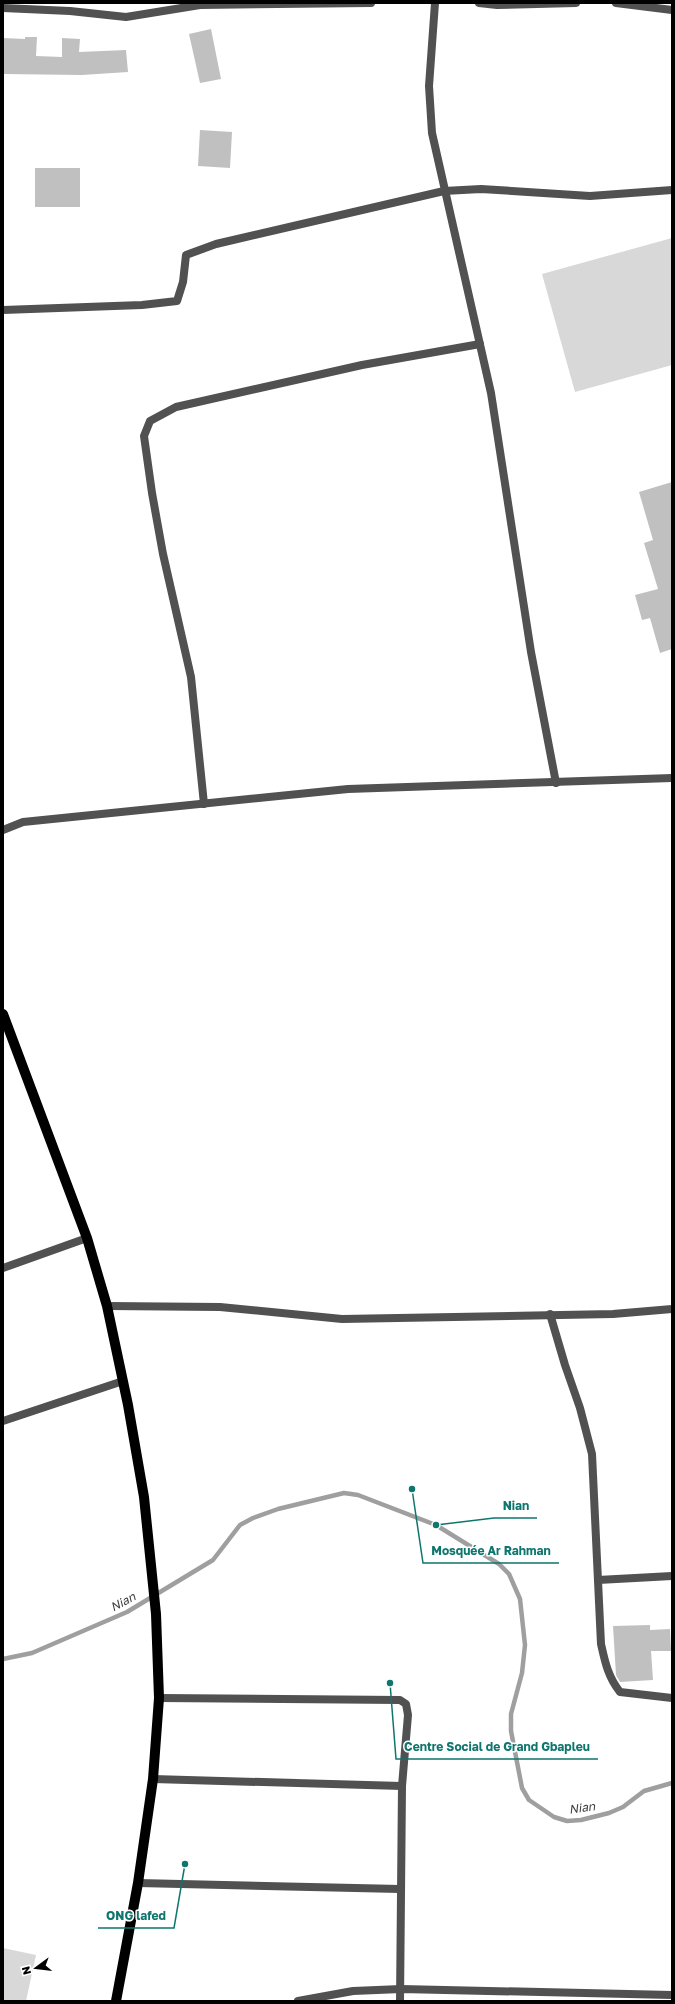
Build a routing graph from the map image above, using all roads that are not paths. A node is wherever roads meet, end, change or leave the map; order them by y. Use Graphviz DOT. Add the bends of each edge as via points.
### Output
graph roads {
  1 [pos="371,3"];
  2 [pos="435,3"];
  3 [pos="479,3"];
  4 [pos="576,3"];
  5 [pos="616,3"];
  6 [pos="3,8"];
  7 [pos="672,10"];
  8 [pos="672,190"];
  9 [pos="444,191"];
  10 [pos="3,310"];
  11 [pos="480,344"];
  12 [pos="672,778"];
  13 [pos="556,783"];
  14 [pos="204,804"];
  15 [pos="3,830"];
  16 [pos="3,1014"];
  17 [pos="87,1238"];
  18 [pos="3,1268"];
  19 [pos="106,1306"];
  20 [pos="672,1309"];
  21 [pos="550,1314"];
  22 [pos="123,1381"];
  23 [pos="3,1421"];
  24 [pos="672,1576"];
  25 [pos="598,1580"];
  26 [pos="159,1698"];
  27 [pos="672,1698"];
  28 [pos="153,1779"];
  29 [pos="402,1786"];
  30 [pos="138,1883"];
  31 [pos="400,1889"];
  32 [pos="401,1990"];
  33 [pos="672,1995"];
  34 [pos="116,2001"];
  35 [pos="298,2001"];
  36 [pos="400,2001"];
  1 -- 6 [label="street" via="200,5 126,17"];
  2 -- 9 [label="street" via="429,86 432,133"];
  3 -- 4 [label="street"];
  5 -- 7 [label="street"];
  8 -- 9 [label="street" via="590,196 481,189"];
  9 -- 10 [label="street" via="216,244 186,255 183,282 177,300 142,305"];
  9 -- 11 [label="street"];
  11 -- 13 [label="street" via="491,393 531,652"];
  11 -- 14 [label="street" via="362,365 176,406 150,421 144,436 152,493 191,677"];
  12 -- 13 [label="street"];
  13 -- 14 [label="street" via="348,789"];
  14 -- 15 [label="street" via="23,822"];
  16 -- 17 [label="main road"];
  17 -- 18 [label="street"];
  17 -- 19 [label="main road"];
  19 -- 21 [label="street" via="220,1307 342,1319"];
  19 -- 22 [label="main road"];
  20 -- 21 [label="street" via="613,1314"];
  21 -- 25 [label="street" via="592,1454"];
  22 -- 23 [label="street"];
  22 -- 26 [label="main road" via="144,1497 156,1614"];
  24 -- 25 [label="street"];
  25 -- 27 [label="street" via="601,1644 611,1681 620,1692"];
  26 -- 28 [label="main road"];
  26 -- 29 [label="street" via="400,1700 406,1704 408,1715"];
  28 -- 29 [label="street"];
  28 -- 30 [label="main road"];
  29 -- 31 [label="street"];
  30 -- 31 [label="street"];
  30 -- 34 [label="main road"];
  31 -- 32 [label="street"];
  32 -- 33 [label="street"];
  32 -- 35 [label="street" via="353,1991"];
  32 -- 36 [label="street"];
}
